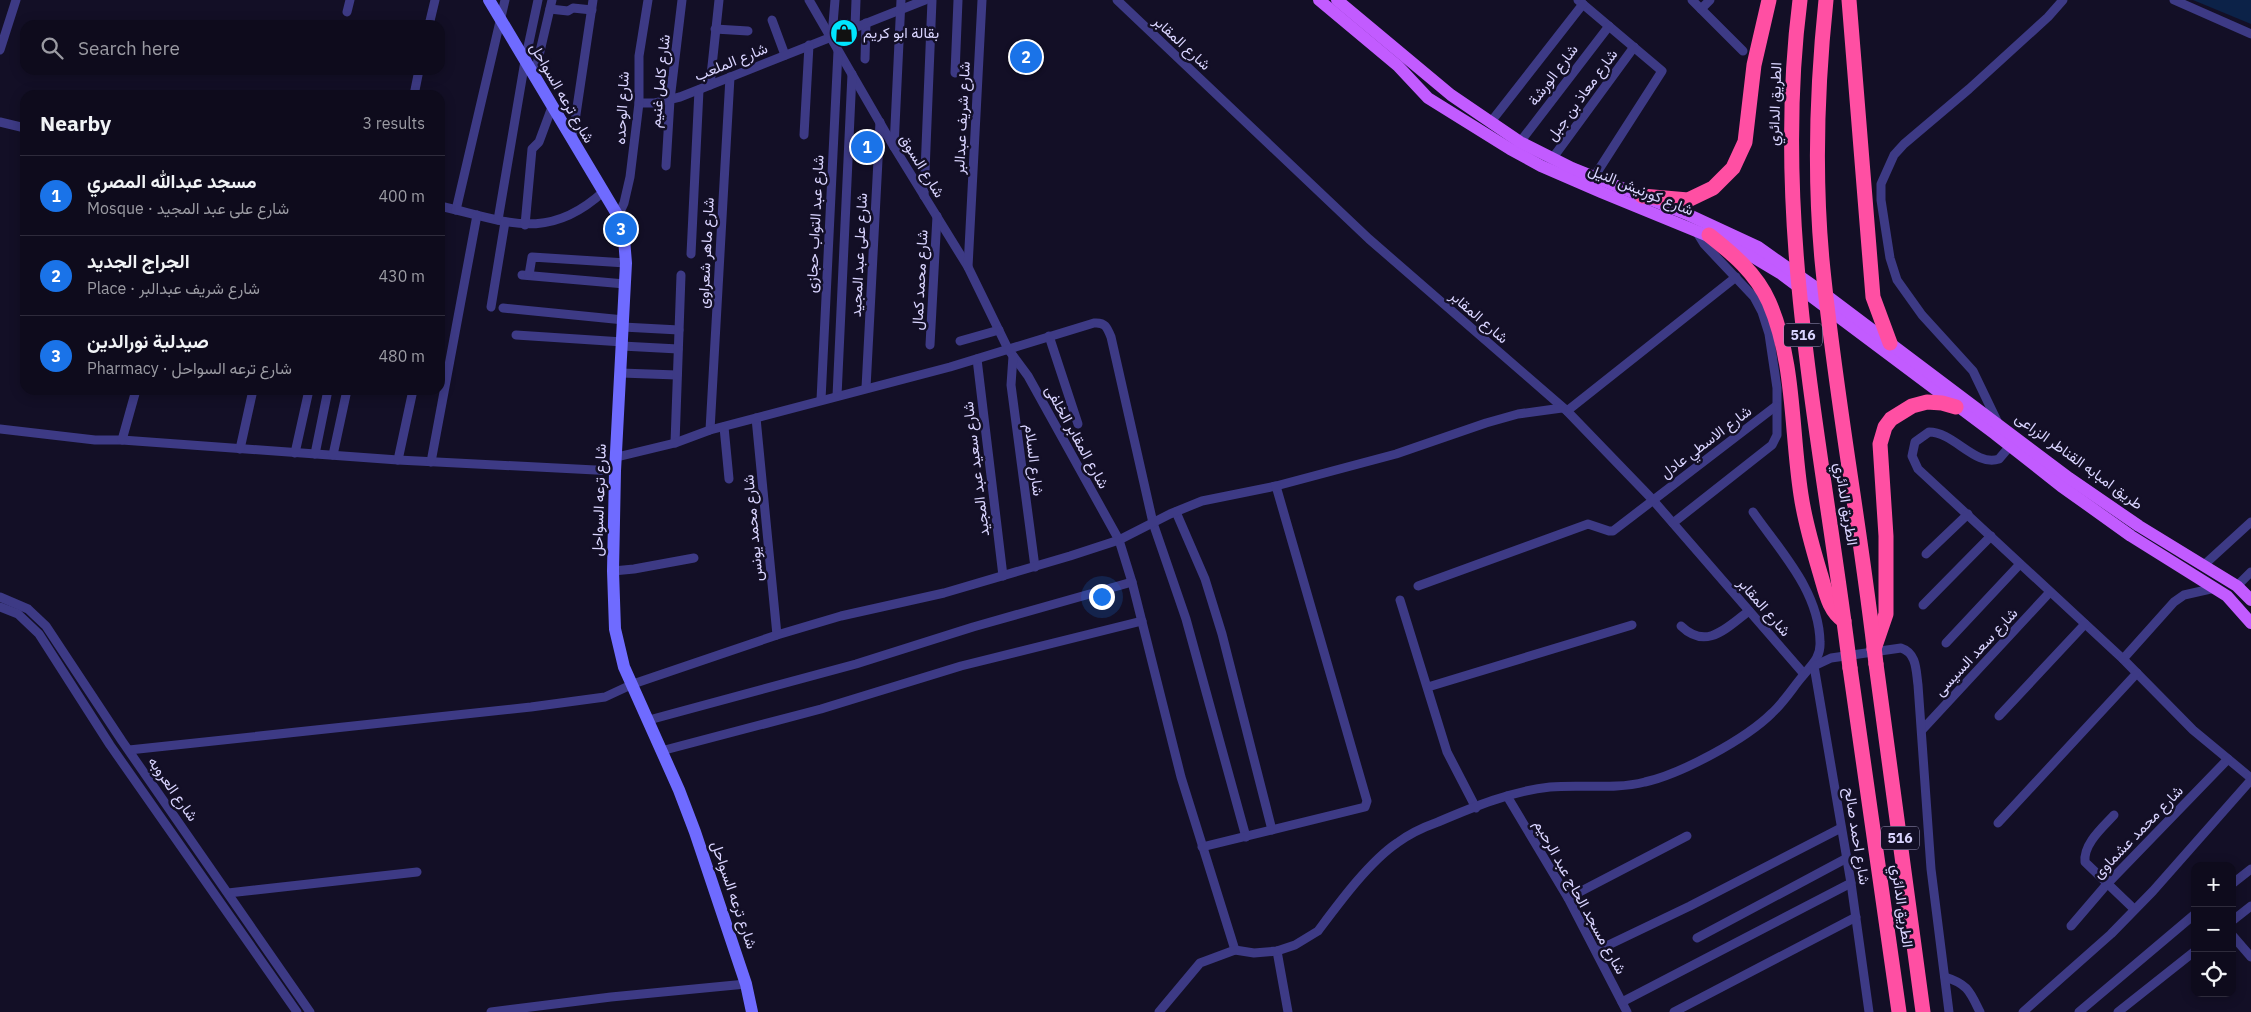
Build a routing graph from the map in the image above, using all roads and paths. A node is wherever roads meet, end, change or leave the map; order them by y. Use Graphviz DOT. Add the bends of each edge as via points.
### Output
graph roads {
  1 [pos="16,0"];
  2 [pos="350,0"];
  3 [pos="435,0"];
  4 [pos="489,0"];
  5 [pos="505,0"];
  6 [pos="538,0"];
  7 [pos="593,0"];
  8 [pos="648,0"];
  9 [pos="682,0"];
  10 [pos="719,0"];
  11 [pos="809,0"];
  12 [pos="835,0"];
  13 [pos="856,0"];
  14 [pos="925,0"];
  15 [pos="932,0"];
  16 [pos="958,0"];
  17 [pos="982,0"];
  18 [pos="1117,0"];
  19 [pos="1319,0"];
  20 [pos="1337,0"];
  21 [pos="1692,0"];
  22 [pos="1710,0"];
  23 [pos="1769,0"];
  24 [pos="1800,0"];
  25 [pos="1826,0"];
  26 [pos="1849,0"];
  27 [pos="2063,0"];
  28 [pos="2174,0"];
  29 [pos="1581,2"];
  30 [pos="551,5"];
  31 [pos="901,5"];
  32 [pos="1701,9"];
  33 [pos="592,10"];
  34 [pos="347,12"];
  35 [pos="501,19"];
  36 [pos="431,20"];
  37 [pos="772,20"];
  38 [pos="866,23"];
  39 [pos="1609,26"];
  40 [pos="854,27"];
  41 [pos="715,29"];
  42 [pos="748,31"];
  43 [pos="2251,34"];
  44 [pos="831,36"];
  45 [pos="809,45"];
  46 [pos="1634,47"];
  47 [pos="838,49"];
  48 [pos="0,50"];
  49 [pos="1743,51"];
  50 [pos="785,55"];
  51 [pos="865,58"];
  52 [pos="525,61"];
  53 [pos="955,73"];
  54 [pos="852,74"];
  55 [pos="418,75"];
  56 [pos="534,77"];
  57 [pos="730,77"];
  58 [pos="710,85"];
  59 [pos="415,90"];
  60 [pos="698,90"];
  61 [pos="1451,95"];
  62 [pos="670,100"];
  63 [pos="639,103"];
  64 [pos="552,107"];
  65 [pos="1441,107"];
  66 [pos="0,122"];
  67 [pos="880,122"];
  68 [pos="1490,123"];
  69 [pos="20,127"];
  70 [pos="804,135"];
  71 [pos="572,141"];
  72 [pos="1520,142"];
  73 [pos="894,147"];
  74 [pos="1552,158"];
  75 [pos="666,166"];
  76 [pos="1594,177"];
  77 [pos="603,192"];
  78 [pos="924,196"];
  79 [pos="1642,196"];
  80 [pos="445,207"];
  81 [pos="456,210"];
  82 [pos="477,215"];
  83 [pos="618,216"];
  84 [pos="937,216"];
  85 [pos="501,221"];
  86 [pos="525,225"];
  87 [pos="1694,229"];
  88 [pos="1709,235"];
  89 [pos="691,254"];
  90 [pos="626,263"];
  91 [pos="968,268"];
  92 [pos="681,275"];
  93 [pos="1736,277"];
  94 [pos="625,284"];
  95 [pos="491,307"];
  96 [pos="503,308"];
  97 [pos="624,323"];
  98 [pos="679,330"];
  99 [pos="999,330"];
  100 [pos="516,335"];
  101 [pos="1049,336"];
  102 [pos="960,341"];
  103 [pos="622,344"];
  104 [pos="1890,344"];
  105 [pos="930,345"];
  106 [pos="678,349"];
  107 [pos="1011,352"];
  108 [pos="977,359"];
  109 [pos="621,373"];
  110 [pos="677,375"];
  111 [pos="445,387"];
  112 [pos="866,388"];
  113 [pos="135,395"];
  114 [pos="253,395"];
  115 [pos="308,395"];
  116 [pos="327,395"];
  117 [pos="346,395"];
  118 [pos="412,395"];
  119 [pos="443,395"];
  120 [pos="838,396"];
  121 [pos="821,400"];
  122 [pos="1776,406"];
  123 [pos="1956,407"];
  124 [pos="1564,410"];
  125 [pos="756,418"];
  126 [pos="1998,423"];
  127 [pos="1078,424"];
  128 [pos="724,427"];
  129 [pos="0,429"];
  130 [pos="710,430"];
  131 [pos="122,440"];
  132 [pos="674,444"];
  133 [pos="2010,446"];
  134 [pos="240,449"];
  135 [pos="295,453"];
  136 [pos="315,454"];
  137 [pos="334,456"];
  138 [pos="617,457"];
  139 [pos="398,460"];
  140 [pos="431,462"];
  141 [pos="615,470"];
  142 [pos="729,479"];
  143 [pos="1276,486"];
  144 [pos="1652,499"];
  145 [pos="1176,512"];
  146 [pos="1753,512"];
  147 [pos="1968,514"];
  148 [pos="2251,522"];
  149 [pos="1153,523"];
  150 [pos="1673,523"];
  151 [pos="1991,536"];
  152 [pos="1119,540"];
  153 [pos="1926,554"];
  154 [pos="694,558"];
  155 [pos="2020,564"];
  156 [pos="2205,564"];
  157 [pos="1035,567"];
  158 [pos="613,571"];
  159 [pos="2251,572"];
  160 [pos="1003,576"];
  161 [pos="1132,582"];
  162 [pos="1418,586"];
  163 [pos="2237,586"];
  164 [pos="2215,588"];
  165 [pos="2050,592"];
  166 [pos="0,597"];
  167 [pos="1400,600"];
  168 [pos="2251,600"];
  169 [pos="1923,605"];
  170 [pos="0,607"];
  171 [pos="1749,611"];
  172 [pos="1142,621"];
  173 [pos="1844,621"];
  174 [pos="2251,623"];
  175 [pos="2085,624"];
  176 [pos="1632,625"];
  177 [pos="1681,626"];
  178 [pos="777,635"];
  179 [pos="1946,643"];
  180 [pos="1875,656"];
  181 [pos="2123,659"];
  182 [pos="1814,666"];
  183 [pos="2137,673"];
  184 [pos="1804,674"];
  185 [pos="632,684"];
  186 [pos="1428,688"];
  187 [pos="1999,716"];
  188 [pos="649,720"];
  189 [pos="1922,730"];
  190 [pos="122,741"];
  191 [pos="110,745"];
  192 [pos="129,750"];
  193 [pos="661,751"];
  194 [pos="2228,759"];
  195 [pos="2251,779"];
  196 [pos="1508,796"];
  197 [pos="1476,808"];
  198 [pos="2114,815"];
  199 [pos="1998,823"];
  200 [pos="1841,828"];
  201 [pos="1272,830"];
  202 [pos="1246,836"];
  203 [pos="1687,836"];
  204 [pos="1202,847"];
  205 [pos="1847,858"];
  206 [pos="2251,869"];
  207 [pos="417,872"];
  208 [pos="2236,881"];
  209 [pos="1851,883"];
  210 [pos="2107,884"];
  211 [pos="228,893"];
  212 [pos="1568,898"];
  213 [pos="2251,906"];
  214 [pos="2134,909"];
  215 [pos="2191,917"];
  216 [pos="1856,918"];
  217 [pos="2236,918"];
  218 [pos="2071,926"];
  219 [pos="1697,938"];
  220 [pos="2236,938"];
  221 [pos="2247,946"];
  222 [pos="1235,950"];
  223 [pos="1596,951"];
  224 [pos="1276,952"];
  225 [pos="2194,952"];
  226 [pos="2251,957"];
  227 [pos="1944,978"];
  228 [pos="746,984"];
  229 [pos="298,996"];
  230 [pos="288,1000"];
  231 [pos="1622,1002"];
  232 [pos="297,1012"];
  233 [pos="310,1012"];
  234 [pos="492,1012"];
  235 [pos="752,1012"];
  236 [pos="1160,1012"];
  237 [pos="1288,1012"];
  238 [pos="1627,1012"];
  239 [pos="1674,1012"];
  240 [pos="1869,1012"];
  241 [pos="1900,1012"];
  242 [pos="1923,1012"];
  243 [pos="1949,1012"];
  244 [pos="1980,1012"];
  245 [pos="2023,1012"];
  246 [pos="2079,1012"];
  247 [pos="2118,1012"];
  1 -- 48 [label="street"];
  2 -- 34 [label="street"];
  3 -- 36 [label="street"];
  4 -- 35 [label="main road, شارع ترعه السواحل"];
  5 -- 35 [label="street"];
  6 -- 52 [label="street"];
  7 -- 33 [label="street"];
  8 -- 63 [label="street, شارع الوحده" via="638,56"];
  9 -- 62 [label="street, شارع كامل غنيم"];
  10 -- 41 [label="street"];
  11 -- 44 [label="street, شارع السوق"];
  12 -- 44 [label="street"];
  13 -- 40 [label="street"];
  14 -- 31 [label="street"];
  15 -- 78 [label="street"];
  16 -- 53 [label="street"];
  17 -- 91 [label="street, شارع شريف عبدالبر"];
  18 -- 124 [label="street, شارع المقابر" via="1369,238"];
  19 -- 65 [label="main road, شارع كورنيش النيل"];
  20 -- 61 [label="main road, شارع كورنيش النيل"];
  21 -- 32 [label="street"];
  22 -- 32 [label="street"];
  23 -- 79 [label="highway" via="1754,65 1744,142 1733,168 1701,196 1688,200"];
  24 -- 173 [label="highway, الطريق الدائري / 516, bridge" via="1791,140 1796,268 1802,332"];
  25 -- 180 [label="highway, الطريق الدائري / 516, bridge" via="1817,121 1822,259"];
  26 -- 104 [label="highway" via="1873,297"];
  27 -- 126 [label="street" via="1998,63 1904,144 1894,155 1881,184 1890,258 1897,280 1922,315 1973,371"];
  28 -- 43 [label="street"];
  29 -- 39 [label="street"];
  29 -- 68 [label="street"];
  30 -- 33 [label="street" via="568,11 572,8"];
  30 -- 56 [label="street"];
  31 -- 38 [label="street"];
  31 -- 73 [label="street"];
  32 -- 49 [label="street"];
  33 -- 71 [label="street"];
  35 -- 52 [label="main road, شارع ترعه السواحل"];
  35 -- 81 [label="street"];
  37 -- 50 [label="street"];
  38 -- 40 [label="street"];
  38 -- 51 [label="street"];
  39 -- 46 [label="street"];
  39 -- 72 [label="street, شارع الورشة"];
  40 -- 44 [label="street"];
  41 -- 42 [label="street"];
  41 -- 58 [label="street"];
  44 -- 45 [label="street, شارع الملعب"];
  44 -- 47 [label="street, شارع السوق"];
  45 -- 50 [label="street, شارع الملعب"];
  45 -- 70 [label="street"];
  46 -- 74 [label="street, شارع معاذ بن جبل"];
  46 -- 76 [label="street" via="1662,72"];
  47 -- 54 [label="street, شارع السوق"];
  47 -- 121 [label="street, شارع عبد التواب حجازى"];
  50 -- 57 [label="street, شارع الملعب"];
  52 -- 56 [label="main road, شارع ترعه السواحل"];
  52 -- 85 [label="street"];
  54 -- 67 [label="street, شارع السوق"];
  54 -- 120 [label="street"];
  55 -- 59 [label="street"];
  56 -- 64 [label="main road, شارع ترعه السواحل"];
  57 -- 58 [label="street, شارع الملعب"];
  57 -- 130 [label="street, شارع ماهر شعراوى"];
  58 -- 60 [label="street, شارع الملعب"];
  60 -- 62 [label="street, شارع الملعب"];
  60 -- 89 [label="street"];
  61 -- 65 [label="main road" via="1441,97"];
  61 -- 68 [label="main road, شارع كورنيش النيل"];
  62 -- 63 [label="street, شارع الملعب"];
  62 -- 75 [label="street, شارع كامل غنيم"];
  63 -- 83 [label="street, شارع الوحده" via="628,190"];
  64 -- 71 [label="main road, شارع ترعه السواحل"];
  64 -- 86 [label="street" via="539,142 532,149"];
  65 -- 87 [label="main road, شارع كورنيش النيل" via="1541,166"];
  66 -- 69 [label="street"];
  67 -- 73 [label="street, شارع السوق"];
  67 -- 112 [label="street, شارع على عبد المجيد"];
  68 -- 72 [label="main road, شارع كورنيش النيل"];
  71 -- 77 [label="main road, شارع ترعه السواحل"];
  72 -- 74 [label="main road, شارع كورنيش النيل"];
  73 -- 78 [label="street, شارع السوق"];
  74 -- 76 [label="main road, شارع كورنيش النيل"];
  76 -- 79 [label="main road, شارع كورنيش النيل"];
  77 -- 83 [label="main road, شارع ترعه السواحل"];
  77 -- 86 [label="street" via="567,217"];
  78 -- 84 [label="street, شارع السوق"];
  79 -- 104 [label="main road, شارع كورنيش النيل" via="1758,247"];
  80 -- 81 [label="street"];
  81 -- 82 [label="street"];
  82 -- 85 [label="street"];
  82 -- 111 [label="street"];
  83 -- 90 [label="main road, شارع ترعه السواحل"];
  84 -- 91 [label="street, شارع السوق"];
  84 -- 105 [label="street, شارع محمد كمال"];
  85 -- 86 [label="street"];
  85 -- 95 [label="street"];
  87 -- 88 [label="main road, شارع كورنيش النيل"];
  87 -- 93 [label="street"];
  88 -- 123 [label="main road, شارع كورنيش النيل" via="1780,273"];
  88 -- 173 [label="highway" via="1738,257 1755,278 1779,329 1810,542 1833,612"];
  90 -- 94 [label="main road, شارع ترعه السواحل"];
  90 -- 94 [label="street" via="532,257 525,275"];
  91 -- 99 [label="street, شارع السوق"];
  92 -- 98 [label="street"];
  93 -- 122 [label="street" via="1754,297 1765,321 1777,388"];
  93 -- 124 [label="street"];
  94 -- 97 [label="main road, شارع ترعه السواحل"];
  96 -- 97 [label="street"];
  97 -- 98 [label="street"];
  97 -- 103 [label="main road, شارع ترعه السواحل"];
  98 -- 106 [label="street"];
  99 -- 102 [label="street"];
  99 -- 107 [label="street, شارع السوق"];
  100 -- 103 [label="street"];
  101 -- 107 [label="street"];
  101 -- 127 [label="street"];
  101 -- 149 [label="street" via="1094,323 1107,327"];
  103 -- 106 [label="street"];
  103 -- 109 [label="main road, شارع ترعه السواحل"];
  104 -- 126 [label="main road, طريق امبابه القناطر الزراعى"];
  106 -- 110 [label="street"];
  107 -- 108 [label="street"];
  107 -- 152 [label="street, شارع المقابر الخلفى" via="1028,376"];
  107 -- 157 [label="street, شارع السلام" via="1012,394"];
  108 -- 112 [label="street"];
  108 -- 160 [label="street, شارع سعيد عبد المجيد"];
  109 -- 110 [label="street"];
  109 -- 138 [label="main road, شارع ترعه السواحل"];
  110 -- 132 [label="street"];
  112 -- 120 [label="street"];
  113 -- 131 [label="street"];
  114 -- 134 [label="street"];
  115 -- 135 [label="street"];
  116 -- 136 [label="street"];
  117 -- 137 [label="street"];
  118 -- 139 [label="street"];
  119 -- 140 [label="street"];
  120 -- 121 [label="street"];
  121 -- 125 [label="street"];
  122 -- 144 [label="street, شارع الاسطي عادل"];
  122 -- 150 [label="street" via="1777,435 1772,445"];
  123 -- 133 [label="main road, طريق امبابه القناطر الزراعى"];
  123 -- 180 [label="highway" via="1942,402 1912,406 1891,419 1885,428 1880,444 1886,536 1886,614"];
  124 -- 143 [label="street" via="1518,414 1396,454"];
  124 -- 144 [label="street, شارع المقابر"];
  125 -- 128 [label="street"];
  125 -- 178 [label="street, شارع محمد يونس"];
  126 -- 156 [label="main road, طريق امبابه القناطر الزراعى" via="2069,478 2140,526"];
  128 -- 130 [label="street"];
  128 -- 142 [label="street"];
  129 -- 131 [label="street"];
  130 -- 132 [label="street"];
  131 -- 134 [label="street"];
  132 -- 138 [label="street"];
  133 -- 147 [label="street" via="2001,458 1990,461 1937,432 1930,432 1915,442 1912,449 1914,463"];
  133 -- 164 [label="main road, طريق امبابه القناطر الزراعى" via="2131,536"];
  134 -- 135 [label="street"];
  135 -- 136 [label="street"];
  136 -- 137 [label="street"];
  137 -- 139 [label="street"];
  138 -- 141 [label="main road, شارع ترعه السواحل"];
  139 -- 140 [label="street"];
  140 -- 141 [label="street"];
  141 -- 158 [label="main road, شارع ترعه السواحل"];
  143 -- 145 [label="street" via="1202,501"];
  143 -- 201 [label="street" via="1367,801 1365,807"];
  144 -- 150 [label="street, شارع المقابر"];
  144 -- 162 [label="street, شارع الاسطي عادل" via="1613,531 1588,524"];
  145 -- 149 [label="street"];
  145 -- 201 [label="street" via="1206,579"];
  146 -- 182 [label="street" via="1810,595 1820,644"];
  147 -- 151 [label="street"];
  147 -- 153 [label="street"];
  148 -- 156 [label="street"];
  149 -- 152 [label="street"];
  149 -- 202 [label="street" via="1186,619"];
  150 -- 171 [label="street, شارع المقابر"];
  151 -- 155 [label="street"];
  151 -- 169 [label="street"];
  152 -- 157 [label="street"];
  152 -- 161 [label="street, شارع المقابر الخلفى"];
  154 -- 158 [label="street"];
  155 -- 165 [label="street"];
  155 -- 179 [label="street"];
  156 -- 163 [label="main road, طريق امبابه القناطر الزراعى"];
  157 -- 160 [label="street"];
  158 -- 185 [label="main road, شارع ترعه السواحل" via="616,637"];
  159 -- 163 [label="street"];
  160 -- 178 [label="street"];
  161 -- 172 [label="street, شارع المقابر الخلفى"];
  161 -- 188 [label="street" via="856,664"];
  163 -- 168 [label="main road, طريق امبابه القناطر الزراعى"];
  164 -- 174 [label="main road, طريق امبابه القناطر الزراعى" via="2227,596"];
  164 -- 181 [label="street" via="2184,595 2174,602"];
  165 -- 175 [label="street"];
  165 -- 189 [label="street, شارع سعد السيسى"];
  166 -- 190 [label="street, شارع العروبه" via="28,609 46,626"];
  167 -- 186 [label="street"];
  170 -- 191 [label="street, شارع العروبه" via="18,614 39,634"];
  171 -- 177 [label="street" via="1707,638 1689,634"];
  171 -- 184 [label="street, شارع المقابر"];
  172 -- 193 [label="street" via="961,666 821,709"];
  172 -- 204 [label="street, شارع المقابر الخلفى"];
  173 -- 241 [label="highway, الطريق الدائري / 516, bridge"];
  175 -- 181 [label="street"];
  175 -- 187 [label="street"];
  176 -- 186 [label="street"];
  178 -- 185 [label="street"];
  180 -- 242 [label="highway, الطريق الدائري / 516"];
  181 -- 183 [label="street"];
  182 -- 184 [label="street"];
  182 -- 189 [label="street" via="1831,658 1906,649 1913,657"];
  182 -- 200 [label="street, شارع احمد صالح"];
  183 -- 194 [label="street" via="2193,730"];
  183 -- 199 [label="street"];
  184 -- 196 [label="street" via="1773,713 1680,769 1648,782 1626,786 1551,787"];
  185 -- 188 [label="main road, شارع ترعه السواحل"];
  185 -- 192 [label="street" via="605,697 590,700"];
  186 -- 197 [label="street" via="1447,752"];
  188 -- 193 [label="main road, شارع ترعه السواحل"];
  189 -- 227 [label="street" via="1931,869"];
  190 -- 191 [label="street"];
  190 -- 192 [label="street, شارع العروبه"];
  191 -- 230 [label="street, شارع العروبه"];
  192 -- 211 [label="street, شارع العروبه"];
  193 -- 228 [label="main road, شارع ترعه السواحل" via="695,832"];
  194 -- 195 [label="street"];
  194 -- 210 [label="street, شارع محمد عشماوى"];
  195 -- 214 [label="street"];
  196 -- 197 [label="street"];
  196 -- 212 [label="street, شارع مسجد الحاج عبد الرحيم"];
  197 -- 224 [label="street" via="1437,822 1397,843 1374,863 1318,930 1296,946"];
  198 -- 210 [label="street" via="2084,854 2085,862"];
  200 -- 205 [label="street, شارع احمد صالح"];
  200 -- 223 [label="street"];
  201 -- 202 [label="street"];
  202 -- 204 [label="street"];
  203 -- 212 [label="street"];
  204 -- 222 [label="street, شارع المقابر الخلفى"];
  205 -- 209 [label="street, شارع احمد صالح"];
  205 -- 219 [label="street"];
  206 -- 208 [label="street"];
  207 -- 211 [label="street"];
  209 -- 216 [label="street, شارع احمد صالح"];
  209 -- 231 [label="street"];
  210 -- 214 [label="street"];
  210 -- 218 [label="street, شارع محمد عشماوى"];
  211 -- 229 [label="street, شارع العروبه"];
  212 -- 223 [label="street, شارع مسجد الحاج عبد الرحيم"];
  213 -- 217 [label="street"];
  214 -- 245 [label="street"];
  215 -- 246 [label="street"];
  216 -- 239 [label="street"];
  216 -- 240 [label="street, شارع احمد صالح"];
  220 -- 221 [label="street"];
  221 -- 226 [label="street"];
  222 -- 224 [label="street"];
  222 -- 236 [label="street" via="1200,963"];
  223 -- 231 [label="street, شارع مسجد الحاج عبد الرحيم"];
  224 -- 237 [label="street"];
  225 -- 247 [label="street"];
  227 -- 243 [label="street"];
  227 -- 244 [label="street" via="1964,984"];
  228 -- 234 [label="street"];
  228 -- 235 [label="main road, شارع ترعه السواحل"];
  229 -- 230 [label="street"];
  229 -- 233 [label="street, شارع العروبه"];
  230 -- 232 [label="street, شارع العروبه"];
  231 -- 238 [label="street, شارع مسجد الحاج عبد الرحيم"];
}
